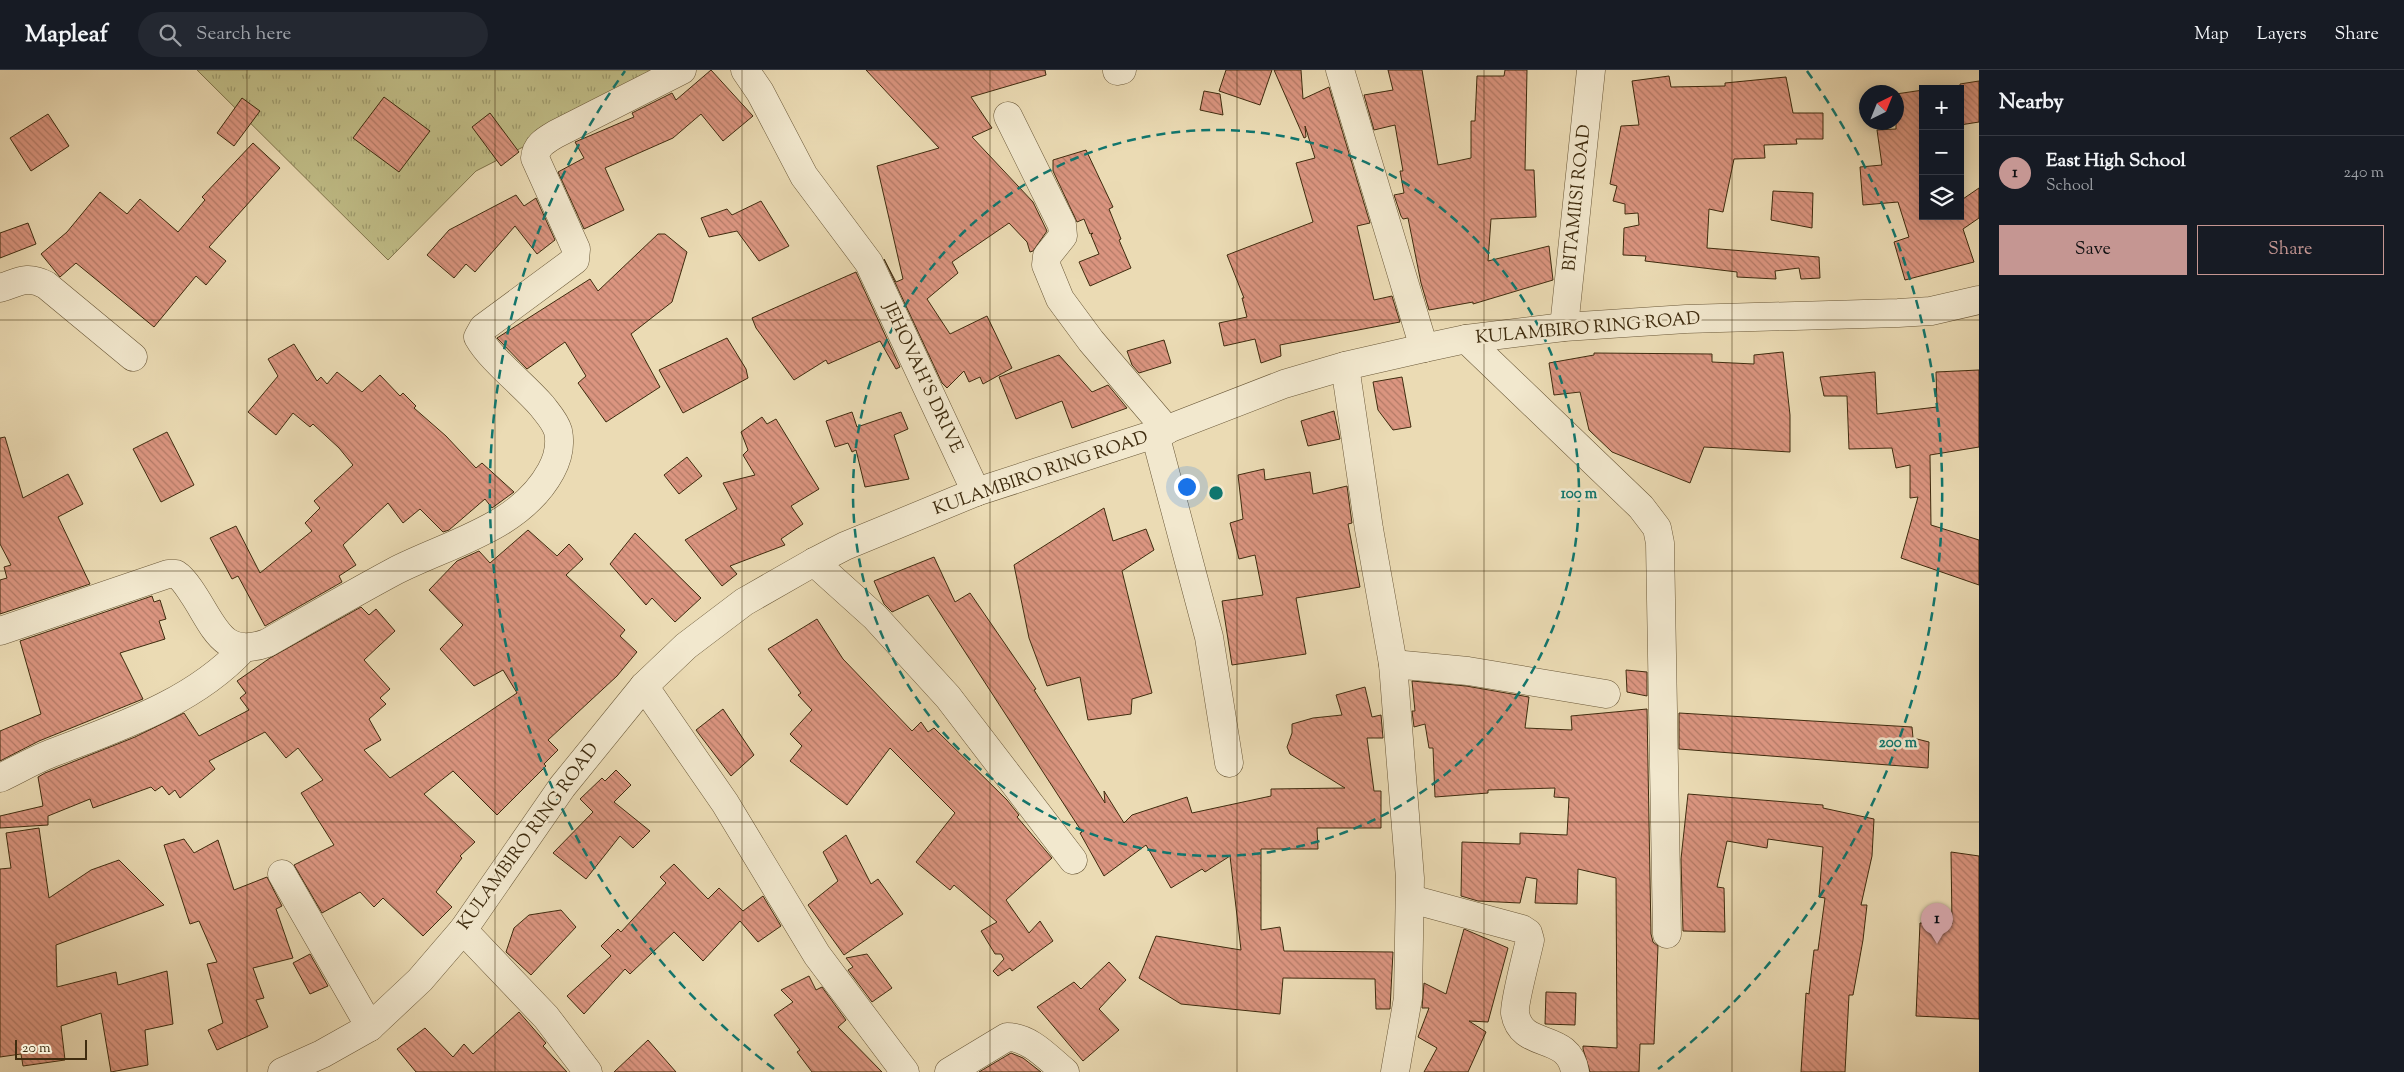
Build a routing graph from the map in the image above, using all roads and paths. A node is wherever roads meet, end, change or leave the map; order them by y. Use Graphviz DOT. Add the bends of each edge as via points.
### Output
graph roads {
  1 [pos="682,70"];
  2 [pos="746,70"];
  3 [pos="1340,70"];
  4 [pos="1591,70"];
  5 [pos="1008,116"];
  6 [pos="0,288"];
  7 [pos="1979,300"];
  8 [pos="1564,327"];
  9 [pos="1466,339"];
  10 [pos="1424,348"];
  11 [pos="133,357"];
  12 [pos="1345,366"];
  13 [pos="1161,432"];
  14 [pos="976,492"];
  15 [pos="814,562"];
  16 [pos="0,631"];
  17 [pos="243,649"];
  18 [pos="1393,664"];
  19 [pos="644,686"];
  20 [pos="1606,694"];
  21 [pos="1229,763"];
  22 [pos="0,778"];
  23 [pos="1073,860"];
  24 [pos="282,874"];
  25 [pos="1411,899"];
  26 [pos="463,930"];
  27 [pos="1668,934"];
  28 [pos="370,1027"];
  29 [pos="282,1072"];
  30 [pos="588,1072"];
  31 [pos="906,1072"];
  32 [pos="949,1072"];
  33 [pos="1065,1072"];
  34 [pos="1395,1072"];
  35 [pos="1575,1072"];
  1 -- 17 [label="street" via="556,134 535,151 535,158 576,249 575,260 484,328 478,337 484,348 524,386 557,428 560,440 557,459 544,483 524,506 506,519 395,572 266,643"];
  2 -- 14 [label="street, JEHOVAH'S DRIVE" via="804,176 869,263"];
  3 -- 10 [label="street"];
  4 -- 8 [label="street, BITAMIISI ROAD"];
  5 -- 13 [label="street" via="1062,225 1063,236 1047,256 1046,265 1060,299"];
  6 -- 11 [label="street" via="35,279"];
  7 -- 8 [label="street, KULAMBIRO RING ROAD" via="1931,311"];
  8 -- 9 [label="street, KULAMBIRO RING ROAD"];
  9 -- 10 [label="street, KULAMBIRO RING ROAD"];
  9 -- 27 [label="street" via="1641,507 1657,528 1660,544"];
  10 -- 12 [label="street, KULAMBIRO RING ROAD"];
  12 -- 13 [label="street, KULAMBIRO RING ROAD" via="1284,384"];
  12 -- 18 [label="street"];
  13 -- 14 [label="street, KULAMBIRO RING ROAD"];
  13 -- 21 [label="street" via="1209,638"];
  14 -- 15 [label="street, KULAMBIRO RING ROAD"];
  15 -- 19 [label="street, KULAMBIRO RING ROAD" via="744,602 686,646"];
  15 -- 23 [label="street" via="875,617 948,697"];
  16 -- 17 [label="street" via="176,574 225,641"];
  17 -- 22 [label="street" via="225,668 200,686 110,732 50,754"];
  18 -- 20 [label="street" via="1468,671"];
  18 -- 25 [label="street"];
  19 -- 26 [label="street, KULAMBIRO RING ROAD" via="562,787"];
  19 -- 31 [label="street" via="725,803 817,954"];
  24 -- 28 [label="street"];
  25 -- 34 [label="street" via="1408,998"];
  25 -- 35 [label="street" via="1522,928 1528,933 1530,940 1515,1012 1520,1026 1530,1036 1562,1048 1570,1055"];
  26 -- 28 [label="street, KULAMBIRO RING ROAD" via="420,980"];
  26 -- 30 [label="street" via="546,1017"];
  28 -- 29 [label="street, KULAMBIRO RING ROAD"];
  32 -- 33 [label="street" via="1007,1037 1026,1040"];
}
